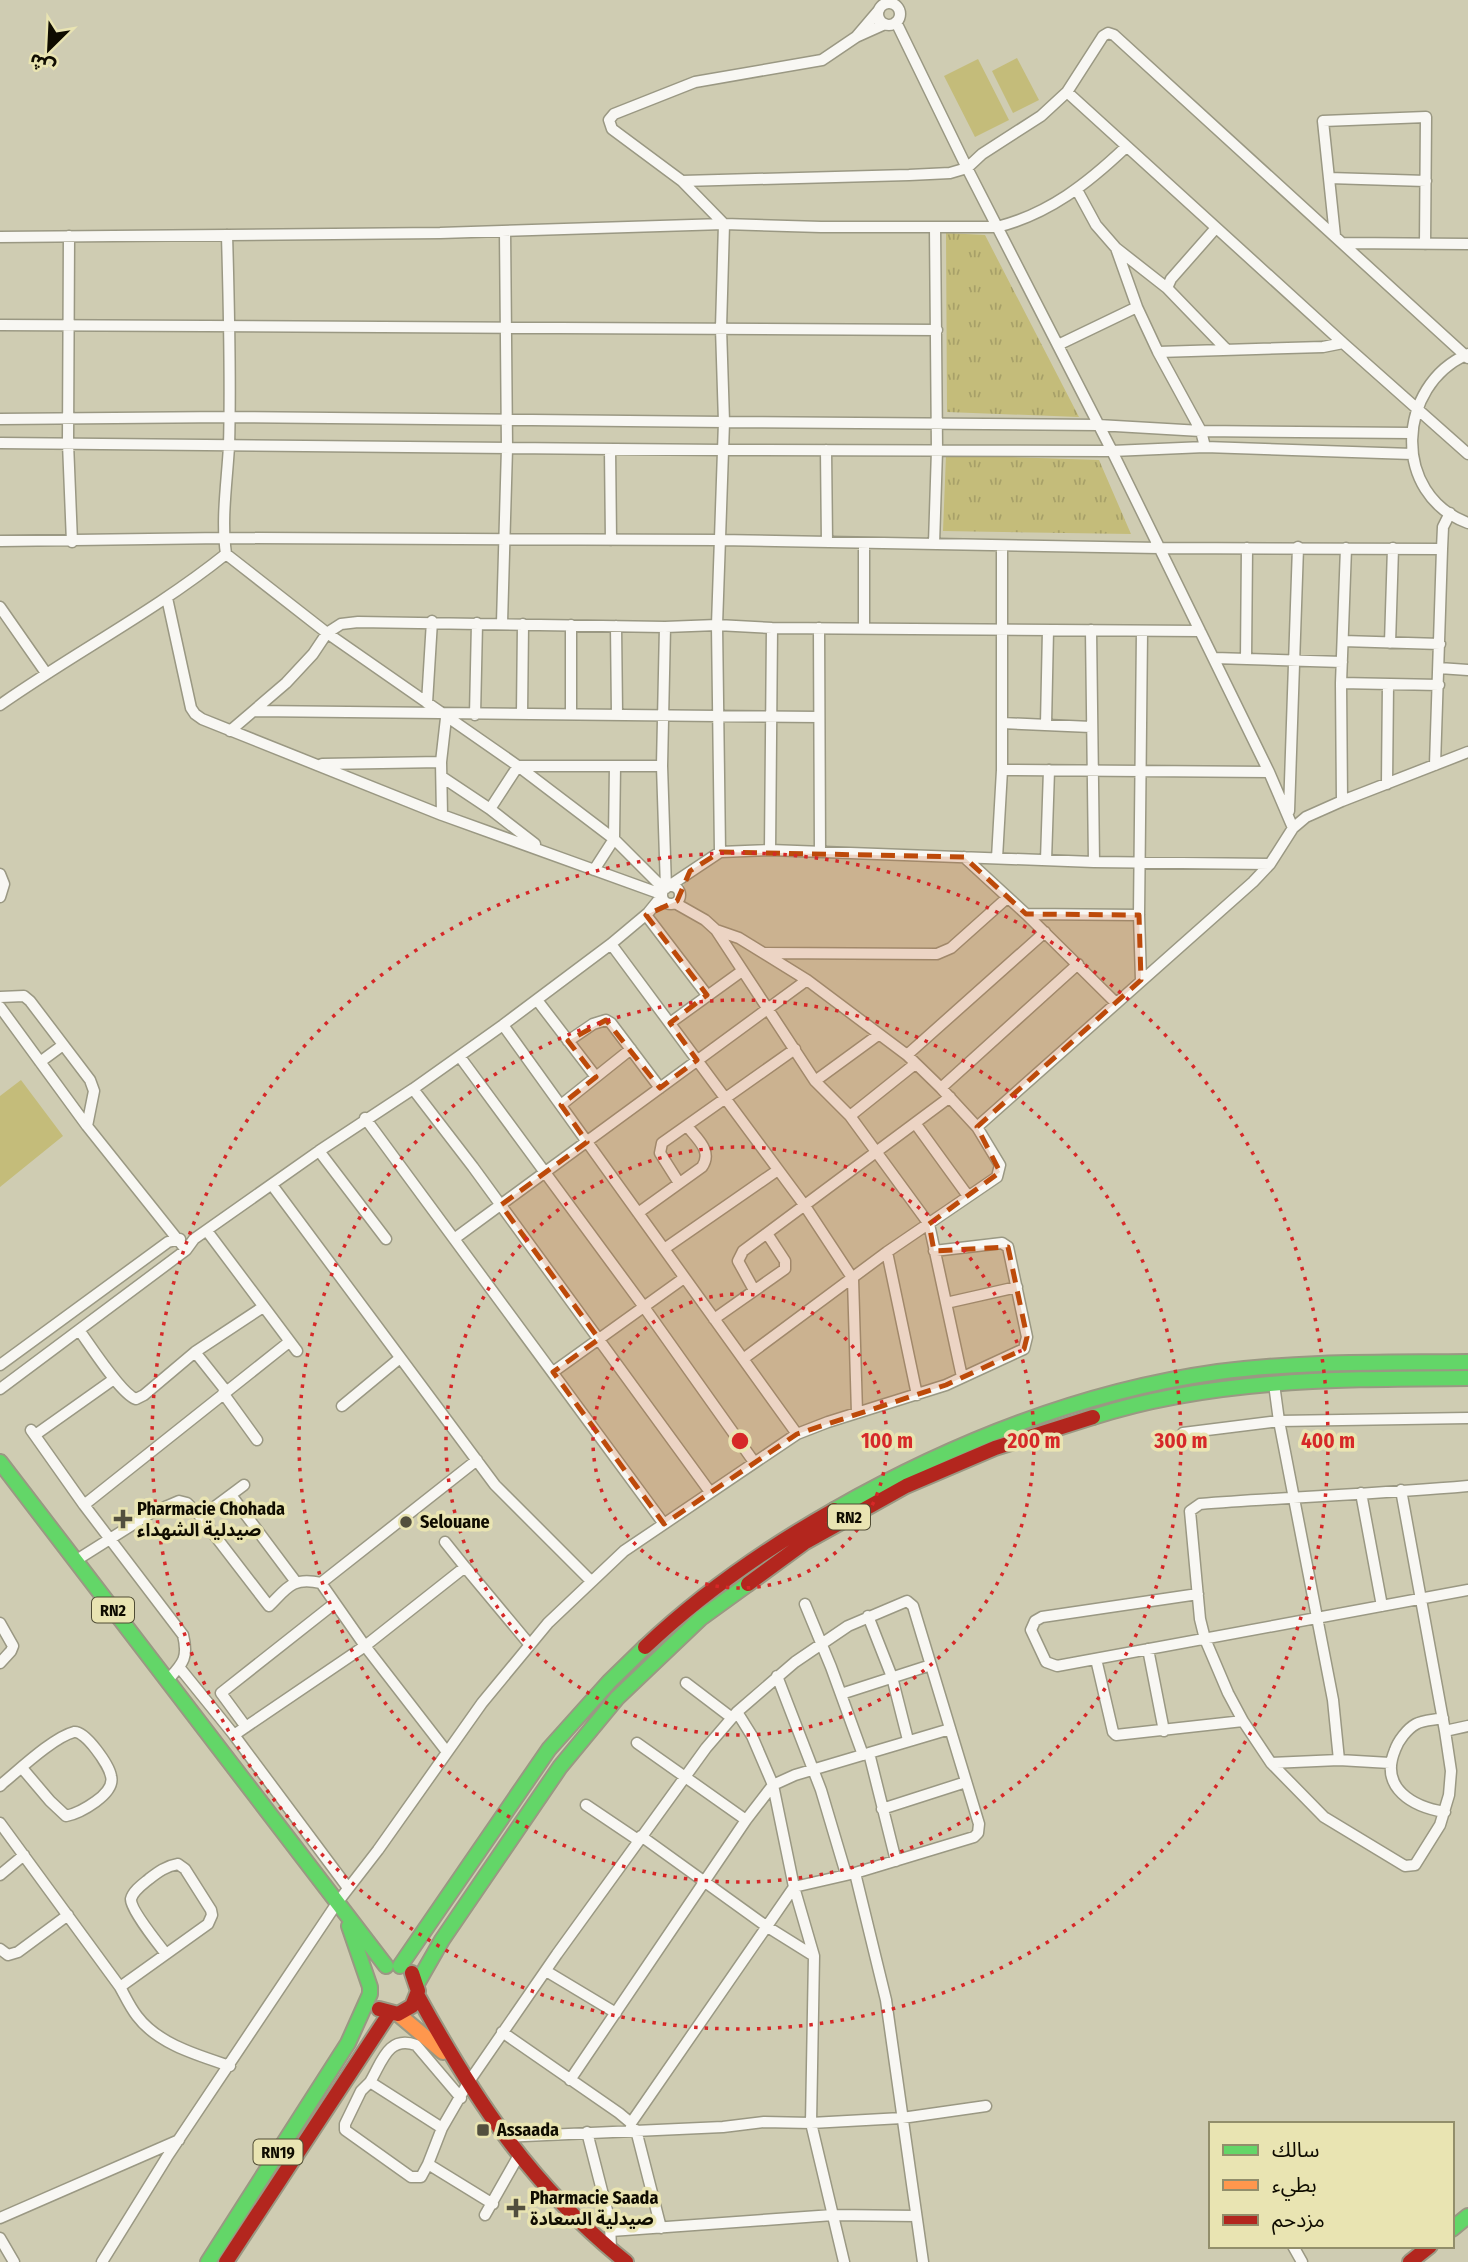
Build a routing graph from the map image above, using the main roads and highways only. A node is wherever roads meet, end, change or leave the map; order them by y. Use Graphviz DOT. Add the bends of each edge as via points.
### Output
graph roads {
  1 [pos="1468,1362"];
  2 [pos="1468,1378"];
  3 [pos="0,1462"];
  4 [pos="340,1908"];
  5 [pos="393,1966"];
  6 [pos="418,1989"];
  7 [pos="370,1991"];
  8 [pos="394,2014"];
  9 [pos="452,2061"];
  10 [pos="1428,2248"];
  11 [pos="208,2262"];
  12 [pos="226,2262"];
  13 [pos="626,2262"];
  14 [pos="1410,2262"];
  1 -- 5 [label="main road, RN2" via="1274,1367 1164,1382 1047,1412 853,1497 722,1581 634,1656 543,1758"];
  2 -- 6 [label="main road, RN2" via="1274,1384 1117,1409 995,1448 906,1486 804,1543 701,1618 595,1722 442,1940"];
  3 -- 4 [label="main road, RN2"];
  4 -- 5 [label="main road, RN2"];
  4 -- 7 [label="main road, RN2"];
  5 -- 6 [label="main road, RN2" via="414,1975"];
  5 -- 7 [label="main road, RN2" via="375,1974"];
  6 -- 8 [label="main road, RN2" via="411,2008"];
  6 -- 9 [label="main road"];
  7 -- 8 [label="main road, RN2" via="375,2005"];
  7 -- 11 [label="main road, RN19" via="348,2043"];
  8 -- 9 [label="main road"];
  8 -- 12 [label="main road, RN19"];
  9 -- 13 [label="main road" via="503,2137 568,2213"];
  10 -- 14 [label="main road"];
}
